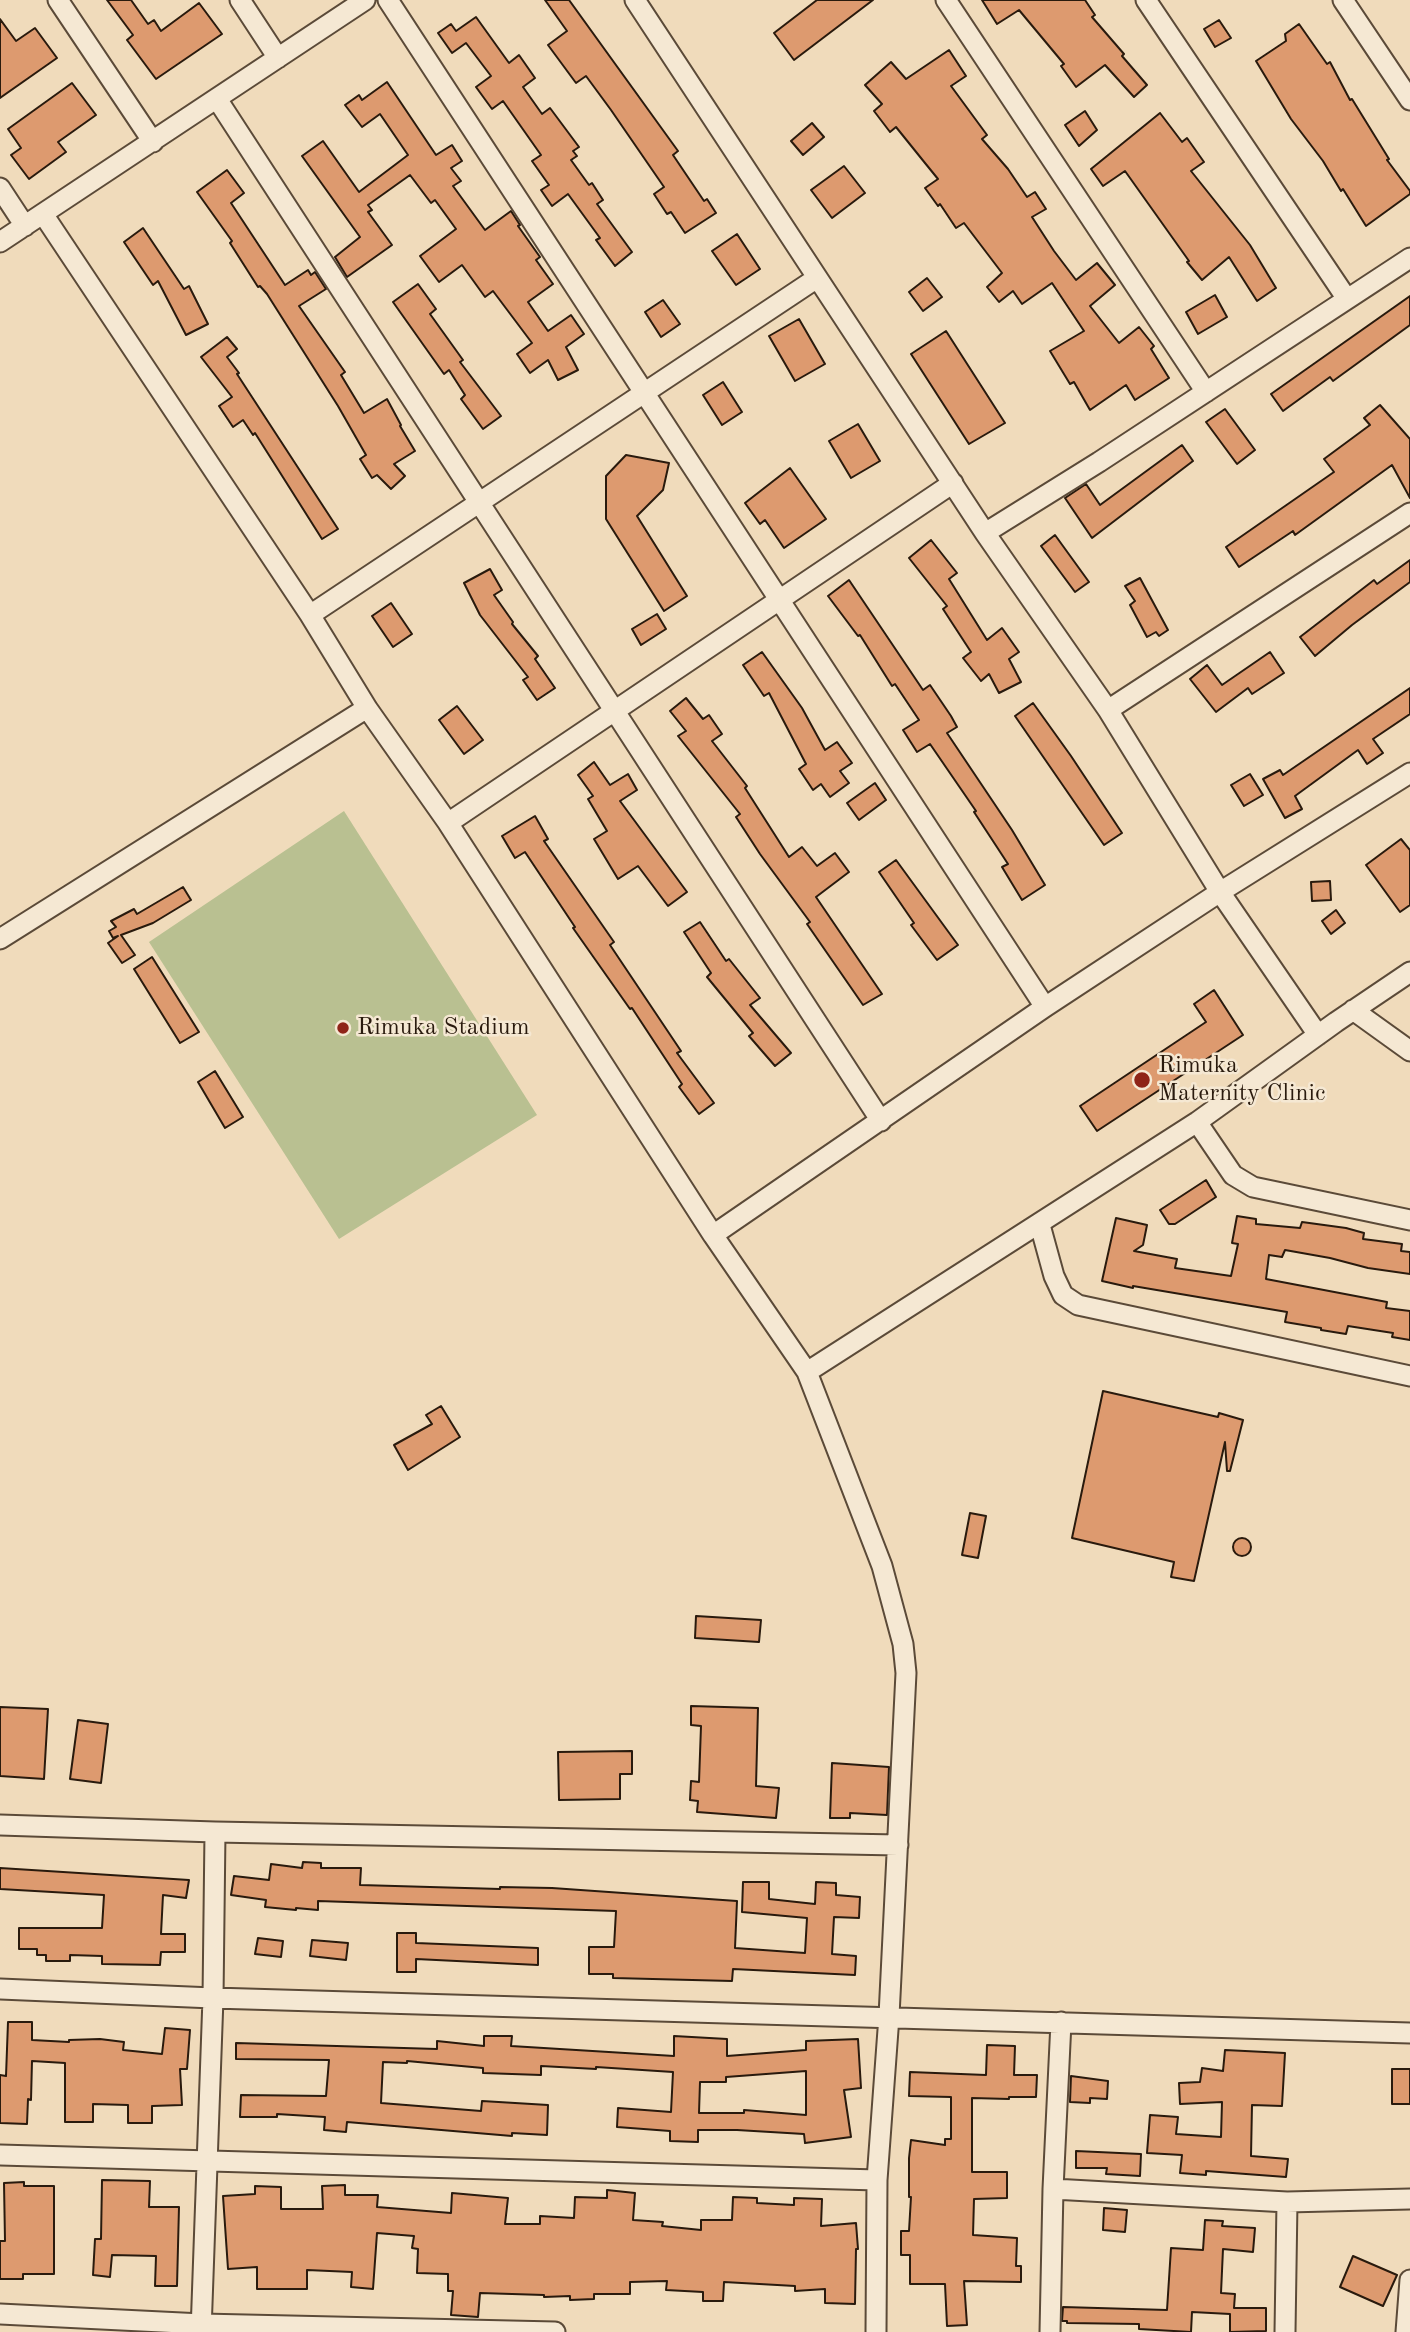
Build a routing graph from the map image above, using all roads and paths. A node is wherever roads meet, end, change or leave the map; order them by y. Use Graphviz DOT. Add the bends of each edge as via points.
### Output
graph roads {
  1 [pos="58,0"];
  2 [pos="240,0"];
  3 [pos="365,0"];
  4 [pos="387,0"];
  5 [pos="635,0"];
  6 [pos="946,0"];
  7 [pos="1146,0"];
  8 [pos="1343,0"];
  9 [pos="278,58"];
  10 [pos="217,99"];
  11 [pos="1410,100"];
  12 [pos="153,142"];
  13 [pos="0,188"];
  14 [pos="43,215"];
  15 [pos="25,226"];
  16 [pos="0,242"];
  17 [pos="1410,258"];
  18 [pos="817,278"];
  19 [pos="1347,299"];
  20 [pos="1206,392"];
  21 [pos="645,393"];
  22 [pos="953,484"];
  23 [pos="479,503"];
  24 [pos="1410,513"];
  25 [pos="985,533"];
  26 [pos="780,599"];
  27 [pos="310,615"];
  28 [pos="367,708"];
  29 [pos="1108,710"];
  30 [pos="614,711"];
  31 [pos="1410,773"];
  32 [pos="448,822"];
  33 [pos="1220,892"];
  34 [pos="0,939"];
  35 [pos="1410,972"];
  36 [pos="1045,1007"];
  37 [pos="1353,1010"];
  38 [pos="1318,1035"];
  39 [pos="1410,1051"];
  40 [pos="881,1121"];
  41 [pos="1197,1122"];
  42 [pos="1410,1220"];
  43 [pos="1040,1225"];
  44 [pos="713,1235"];
  45 [pos="807,1372"];
  46 [pos="1410,1376"];
  47 [pos="0,1825"];
  48 [pos="215,1832"];
  49 [pos="898,1845"];
  50 [pos="0,1989"];
  51 [pos="213,1998"];
  52 [pos="889,2016"];
  53 [pos="1061,2022"];
  54 [pos="1410,2033"];
  55 [pos="0,2155"];
  56 [pos="207,2161"];
  57 [pos="877,2180"];
  58 [pos="1053,2189"];
  59 [pos="1410,2199"];
  60 [pos="1287,2202"];
  61 [pos="1410,2280"];
  62 [pos="0,2314"];
  63 [pos="202,2328"];
  64 [pos="555,2332"];
  65 [pos="876,2332"];
  66 [pos="1050,2332"];
  67 [pos="1286,2332"];
  68 [pos="1406,2332"];
  1 -- 12 [label="street"];
  2 -- 9 [label="street"];
  3 -- 9 [label="street"];
  4 -- 21 [label="street"];
  5 -- 18 [label="street"];
  6 -- 20 [label="street"];
  7 -- 19 [label="street"];
  8 -- 11 [label="street"];
  9 -- 10 [label="street"];
  10 -- 12 [label="street"];
  10 -- 23 [label="street"];
  12 -- 14 [label="street"];
  13 -- 15 [label="street"];
  14 -- 15 [label="street"];
  14 -- 27 [label="street"];
  15 -- 16 [label="street"];
  17 -- 19 [label="street"];
  18 -- 21 [label="street"];
  18 -- 22 [label="street"];
  19 -- 20 [label="street"];
  20 -- 25 [label="street"];
  21 -- 23 [label="street"];
  21 -- 26 [label="street"];
  22 -- 25 [label="street"];
  22 -- 26 [label="street"];
  23 -- 27 [label="street"];
  23 -- 30 [label="street"];
  24 -- 29 [label="street"];
  25 -- 29 [label="street"];
  26 -- 30 [label="street"];
  26 -- 36 [label="street"];
  27 -- 28 [label="street"];
  28 -- 32 [label="street"];
  28 -- 34 [label="street"];
  29 -- 33 [label="street"];
  30 -- 32 [label="street"];
  30 -- 40 [label="street"];
  31 -- 33 [label="street"];
  32 -- 44 [label="street"];
  33 -- 36 [label="street"];
  33 -- 38 [label="street"];
  35 -- 37 [label="street"];
  36 -- 40 [label="street"];
  37 -- 38 [label="street"];
  37 -- 39 [label="street"];
  38 -- 41 [label="street"];
  40 -- 44 [label="street"];
  41 -- 42 [label="street" via="1233,1175 1253,1188"];
  41 -- 43 [label="street"];
  43 -- 45 [label="street"];
  43 -- 46 [label="street" via="1063,1295 1078,1305"];
  44 -- 45 [label="street"];
  45 -- 49 [label="street" via="882,1566 903,1644 906,1673"];
  47 -- 48 [label="street"];
  48 -- 49 [label="street"];
  48 -- 51 [label="street"];
  49 -- 52 [label="street"];
  50 -- 51 [label="street"];
  51 -- 52 [label="street"];
  51 -- 56 [label="street"];
  52 -- 53 [label="street"];
  52 -- 57 [label="street"];
  53 -- 54 [label="street"];
  53 -- 58 [label="street"];
  55 -- 56 [label="street"];
  56 -- 57 [label="street"];
  56 -- 63 [label="street"];
  57 -- 65 [label="street"];
  58 -- 60 [label="street"];
  58 -- 66 [label="street"];
  59 -- 60 [label="street"];
  60 -- 67 [label="street"];
  61 -- 68 [label="street"];
  62 -- 63 [label="street"];
  63 -- 64 [label="street"];
}
